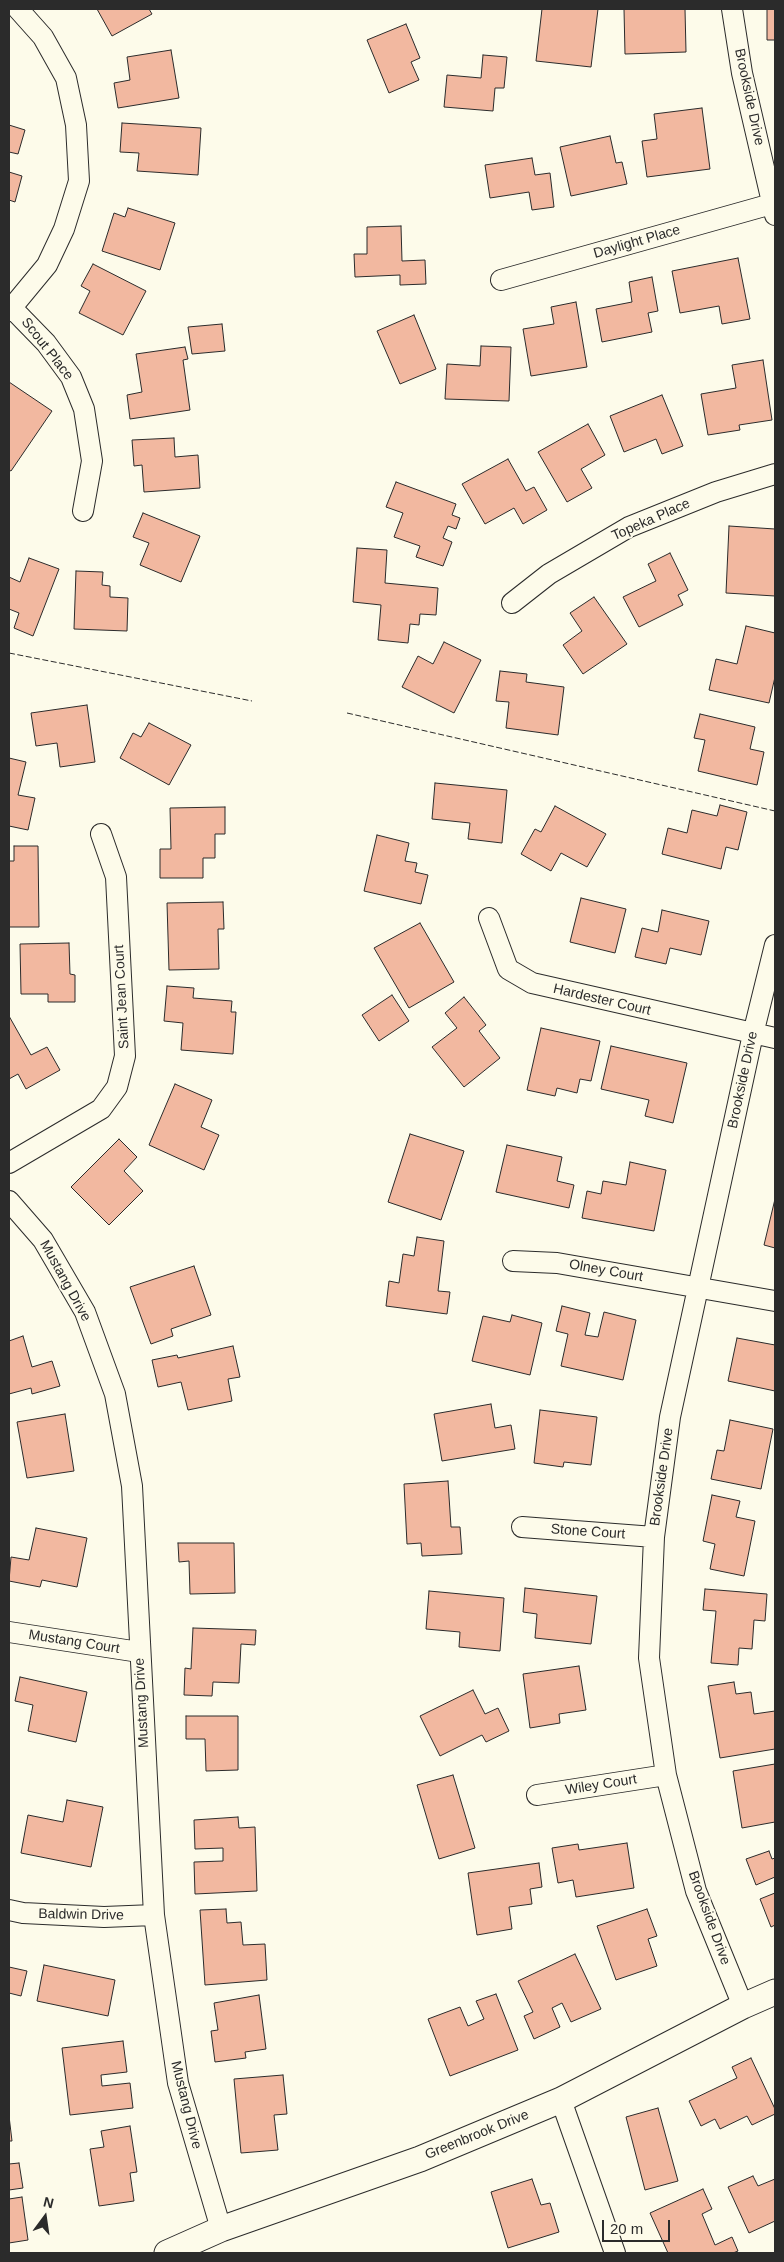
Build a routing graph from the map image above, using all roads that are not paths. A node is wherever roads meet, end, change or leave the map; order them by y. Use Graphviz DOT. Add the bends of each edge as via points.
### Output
graph roads {
  1 [pos="18,9"];
  2 [pos="732,9"];
  3 [pos="774,207"];
  4 [pos="501,280"];
  5 [pos="10,308"];
  6 [pos="775,474"];
  7 [pos="83,511"];
  8 [pos="512,603"];
  9 [pos="101,834"];
  10 [pos="489,918"];
  11 [pos="775,945"];
  12 [pos="753,1034"];
  13 [pos="775,1038"];
  14 [pos="9,1163"];
  15 [pos="9,1201"];
  16 [pos="513,1261"];
  17 [pos="698,1287"];
  18 [pos="775,1301"];
  19 [pos="522,1527"];
  20 [pos="654,1537"];
  21 [pos="9,1632"];
  22 [pos="139,1652"];
  23 [pos="666,1774"];
  24 [pos="537,1795"];
  25 [pos="9,1910"];
  26 [pos="154,1915"];
  27 [pos="775,1992"];
  28 [pos="743,2006"];
  29 [pos="561,2100"];
  30 [pos="221,2229"];
  31 [pos="167,2253"];
  32 [pos="615,2253"];
  1 -- 5 [label="street" via="43,37 66,78 76,125 78,181 64,229 47,265"];
  2 -- 3 [label="street, Brookside Drive" via="742,73"];
  3 -- 4 [label="street, Daylight Place"];
  5 -- 7 [label="street, Scout Place" via="46,343 71,377 84,410 92,461"];
  6 -- 8 [label="street, Topeka Place" via="716,492 629,527 549,574"];
  9 -- 14 [label="street, Saint Jean Court" via="116,877 125,1056 118,1087 101,1109"];
  10 -- 12 [label="street, Hardester Court" via="508,969 532,984"];
  11 -- 12 [label="street, Brookside Drive"];
  12 -- 13 [label="street, Hardester Court"];
  12 -- 17 [label="street, Brookside Drive"];
  15 -- 22 [label="street, Mustang Drive" via="43,1240 84,1312 115,1394 132,1486"];
  16 -- 17 [label="street, Olney Court" via="557,1263"];
  17 -- 18 [label="street, Olney Court"];
  17 -- 20 [label="street, Brookside Drive" via="670,1417"];
  19 -- 20 [label="street, Stone Court"];
  20 -- 23 [label="street, Brookside Drive" via="649,1658"];
  21 -- 22 [label="street, Mustang Court"];
  22 -- 26 [label="street, Mustang Drive"];
  23 -- 24 [label="street, Wiley Court"];
  23 -- 28 [label="street, Brookside Drive" via="696,1891"];
  25 -- 26 [label="street, Baldwin Drive" via="104,1917"];
  26 -- 30 [label="street, Mustang Drive" via="178,2084"];
  27 -- 28 [label="street, Greenbrook Drive"];
  28 -- 29 [label="street, Greenbrook Drive"];
  29 -- 30 [label="street, Greenbrook Drive" via="420,2159"];
  29 -- 32 [label="street"];
  30 -- 31 [label="street, Greenbrook Drive"];
}
